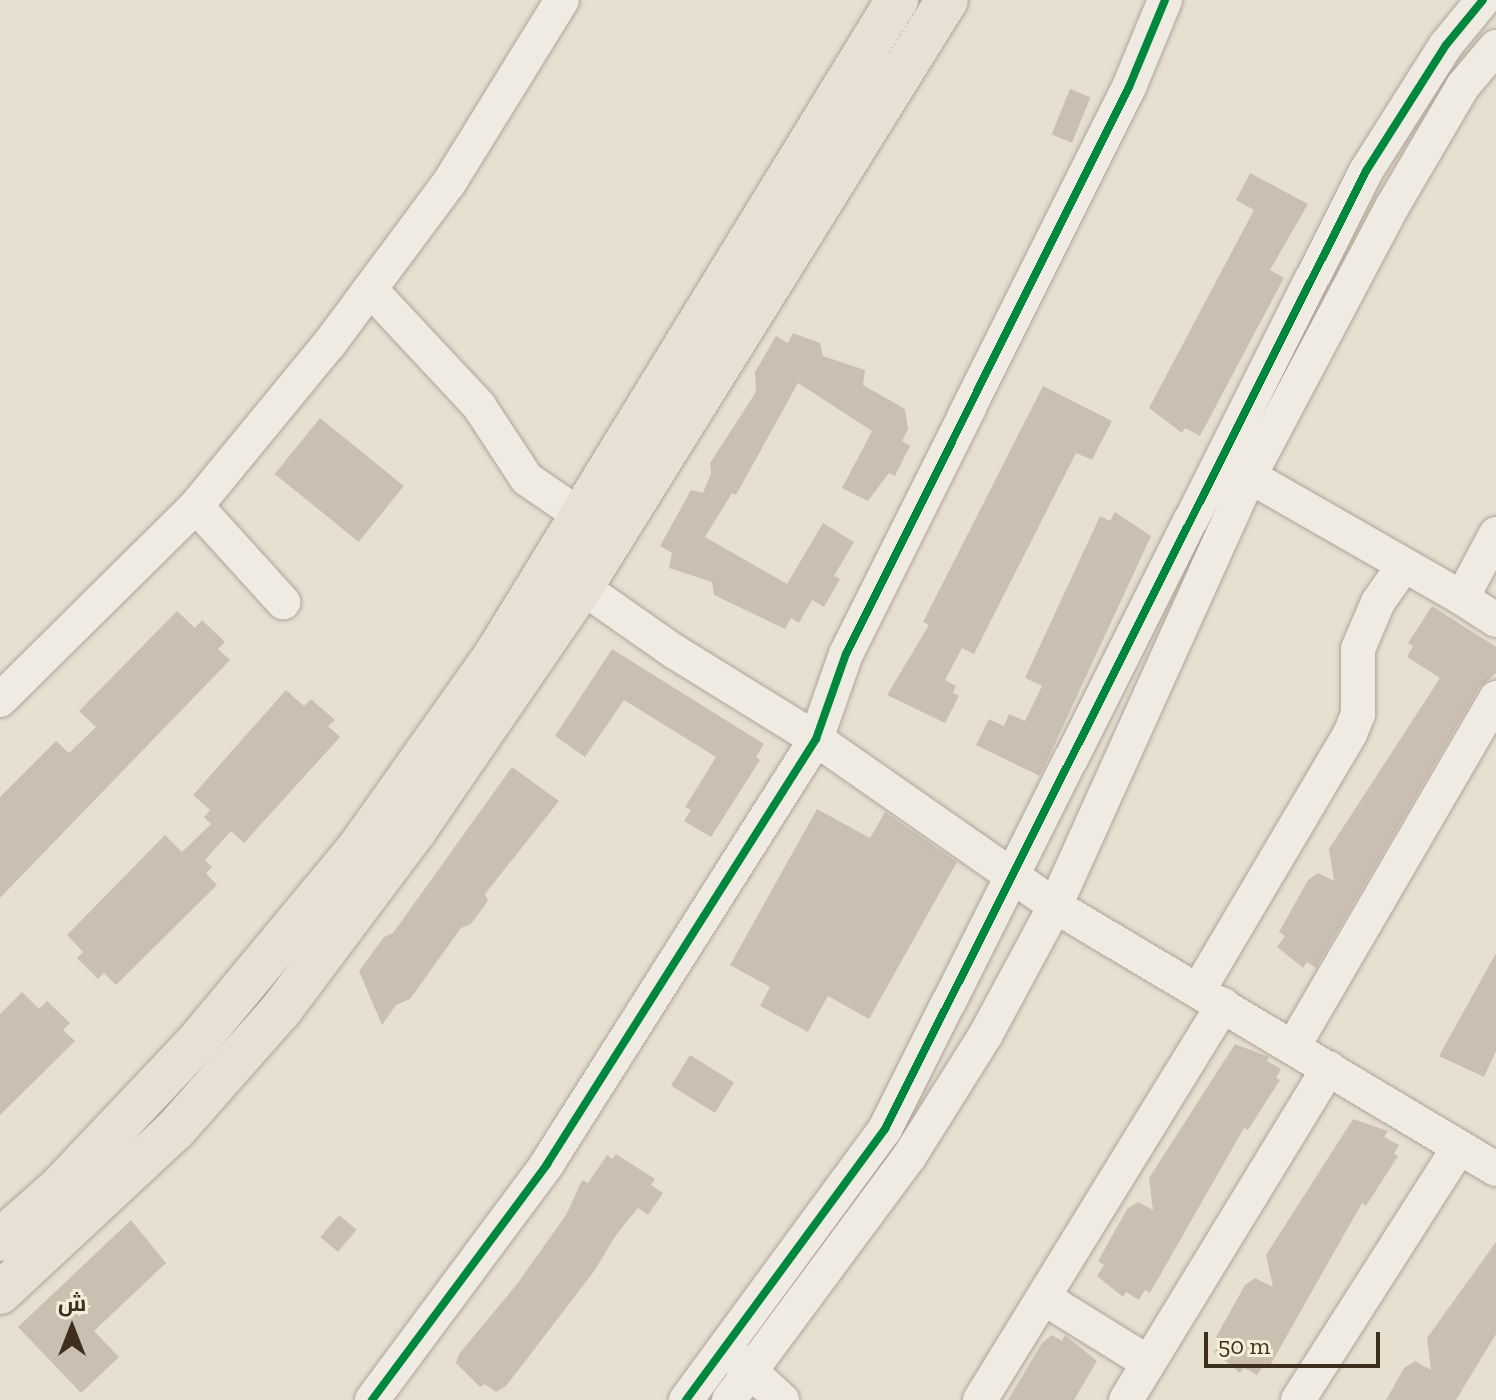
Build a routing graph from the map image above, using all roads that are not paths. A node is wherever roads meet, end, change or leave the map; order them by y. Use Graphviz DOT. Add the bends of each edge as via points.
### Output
graph roads {
  1 [pos="562,0"];
  2 [pos="897,0"];
  3 [pos="947,0"];
  4 [pos="1165,0"];
  5 [pos="1483,0"];
  6 [pos="1496,47"];
  7 [pos="370,289"];
  8 [pos="1219,457"];
  9 [pos="1249,477"];
  10 [pos="196,506"];
  11 [pos="581,516"];
  12 [pos="1496,534"];
  13 [pos="1404,565"];
  14 [pos="582,587"];
  15 [pos="1462,598"];
  16 [pos="283,602"];
  17 [pos="1496,620"];
  18 [pos="1496,698"];
  19 [pos="0,700"];
  20 [pos="816,739"];
  21 [pos="400,821"];
  22 [pos="1010,877"];
  23 [pos="1055,906"];
  24 [pos="1211,998"];
  25 [pos="1293,1047"];
  26 [pos="1329,1068"];
  27 [pos="1459,1147"];
  28 [pos="1496,1169"];
  29 [pos="0,1240"];
  30 [pos="0,1293"];
  31 [pos="1044,1298"];
  32 [pos="739,1361"];
  33 [pos="1149,1363"];
  34 [pos="372,1400"];
  35 [pos="686,1400"];
  36 [pos="729,1400"];
  37 [pos="782,1400"];
  38 [pos="980,1400"];
  39 [pos="1126,1400"];
  40 [pos="1298,1400"];
  1 -- 7 [label="street" via="449,183"];
  2 -- 11 [label="main road"];
  3 -- 14 [label="main road"];
  4 -- 20 [label="street" via="1129,87 846,654"];
  5 -- 8 [label="street" via="1446,45 1366,171"];
  6 -- 9 [label="street" via="1463,86 1392,207"];
  7 -- 10 [label="street"];
  7 -- 11 [label="street" via="479,406 527,479"];
  8 -- 9 [label="street"];
  8 -- 22 [label="street"];
  9 -- 13 [label="street"];
  9 -- 23 [label="street"];
  10 -- 16 [label="street"];
  10 -- 19 [label="street"];
  11 -- 21 [label="main road"];
  12 -- 15 [label="street"];
  13 -- 15 [label="street"];
  13 -- 24 [label="street" via="1378,602 1358,649 1358,714 1350,734"];
  14 -- 20 [label="street"];
  14 -- 21 [label="main road"];
  15 -- 17 [label="street"];
  18 -- 25 [label="street"];
  20 -- 22 [label="street"];
  20 -- 34 [label="street" via="547,1164"];
  21 -- 29 [label="main road" via="59,1188"];
  21 -- 30 [label="main road" via="281,1010 174,1131"];
  22 -- 23 [label="street"];
  22 -- 32 [label="street" via="885,1129"];
  23 -- 24 [label="street"];
  23 -- 32 [label="street" via="985,1036 909,1157"];
  24 -- 25 [label="street"];
  24 -- 31 [label="street"];
  25 -- 26 [label="street"];
  26 -- 27 [label="street"];
  26 -- 33 [label="street"];
  27 -- 28 [label="street"];
  27 -- 40 [label="street"];
  31 -- 33 [label="street"];
  31 -- 38 [label="street"];
  32 -- 35 [label="street"];
  32 -- 36 [label="street"];
  32 -- 37 [label="street"];
  33 -- 39 [label="street"];
}
